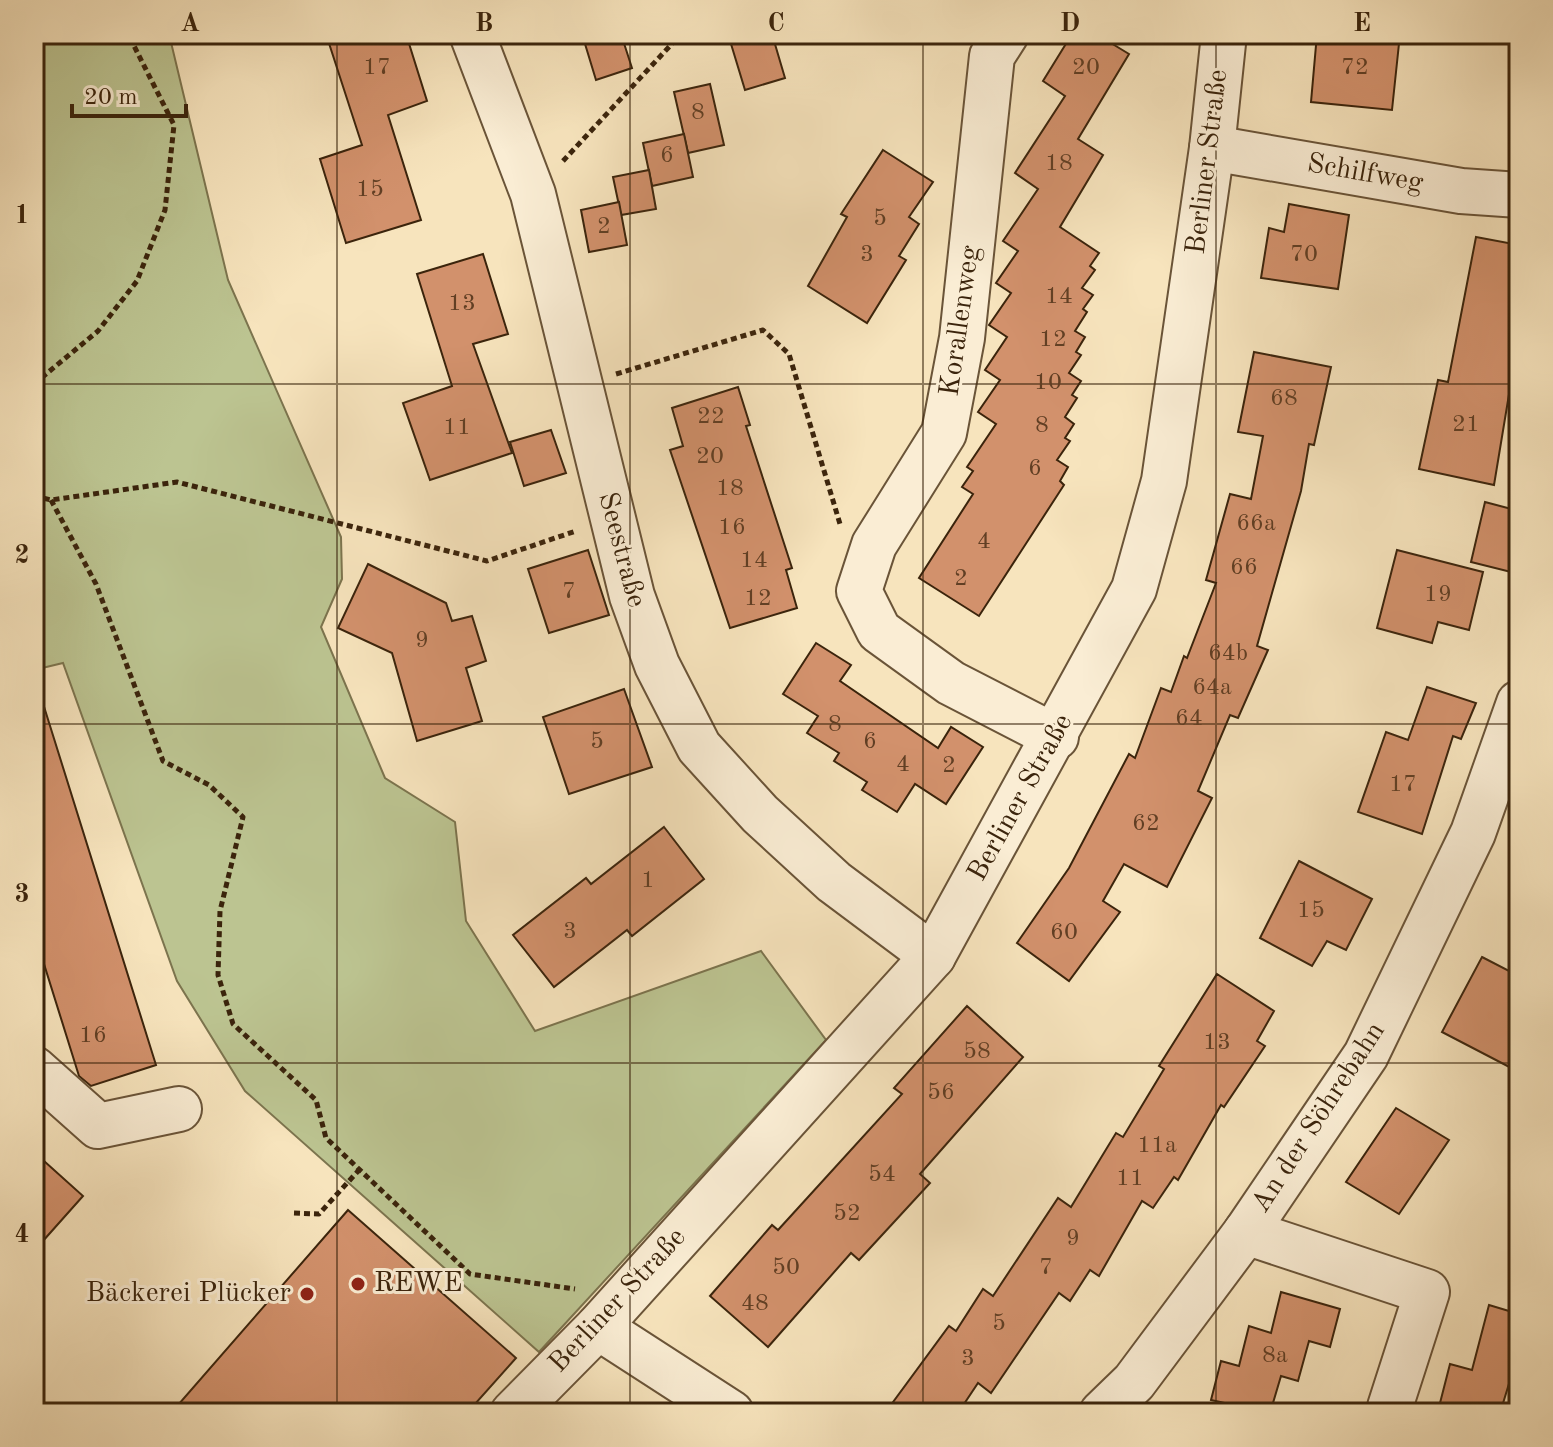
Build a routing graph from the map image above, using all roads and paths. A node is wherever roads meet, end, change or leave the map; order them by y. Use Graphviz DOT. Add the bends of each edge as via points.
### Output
graph roads {
  1 [pos="128,34"];
  2 [pos="681,34"];
  3 [pos="919,34"];
  4 [pos="929,34"];
  5 [pos="1006,34"];
  6 [pos="1224,34"];
  7 [pos="479,37"];
  8 [pos="1212,148"];
  9 [pos="533,194"];
  10 [pos="1519,195"];
  11 [pos="34,384"];
  12 [pos="579,385"];
  13 [pos="34,496"];
  14 [pos="51,500"];
  15 [pos="612,519"];
  16 [pos="842,531"];
  17 [pos="1519,703"];
  18 [pos="1056,737"];
  19 [pos="933,956"];
  20 [pos="34,1069"];
  21 [pos="179,1109"];
  22 [pos="359,1170"];
  23 [pos="294,1213"];
  24 [pos="1246,1232"];
  25 [pos="629,1291"];
  26 [pos="598,1327"];
  27 [pos="1390,1407"];
  28 [pos="513,1413"];
  29 [pos="731,1413"];
  30 [pos="1102,1413"];
  1 -- 11 [label="path" via="174,125 165,210 137,281 98,331"];
  2 -- 9 [label="path"];
  3 -- 4 [label="path"];
  5 -- 18 [label="street, Korallenweg" via="992,56 962,338 944,433 874,545 859,591 879,631 951,683"];
  6 -- 8 [label="street, Berliner Straße"];
  7 -- 9 [label="street, Seestraße"];
  8 -- 10 [label="street, Schilfweg" via="1461,191"];
  8 -- 18 [label="street, Berliner Straße" via="1164,481 1134,589"];
  9 -- 12 [label="street, Seestraße"];
  12 -- 15 [label="street, Seestraße"];
  12 -- 16 [label="path" via="763,330 789,354"];
  13 -- 14 [label="path"];
  14 -- 15 [label="path" via="177,482 487,561"];
  14 -- 22 [label="path" via="96,584 163,761 209,785 243,817 220,911 218,975 233,1024 316,1100 326,1138"];
  15 -- 19 [label="street, Seestraße" via="657,665 699,747 760,814 834,882"];
  17 -- 24 [label="street, An der Söhrebahn" via="1473,833 1366,1055"];
  18 -- 19 [label="street, Berliner Straße"];
  19 -- 25 [label="street, Berliner Straße"];
  20 -- 21 [label="street" via="98,1126"];
  22 -- 23 [label="path" via="319,1214"];
  22 -- 25 [label="path" via="470,1274 549,1288"];
  24 -- 27 [label="street" via="1427,1292"];
  24 -- 30 [label="street, An der Söhrebahn" via="1134,1382"];
  25 -- 26 [label="street, Berliner Straße"];
  26 -- 28 [label="street, Berliner Straße"];
  26 -- 29 [label="street"];
}
